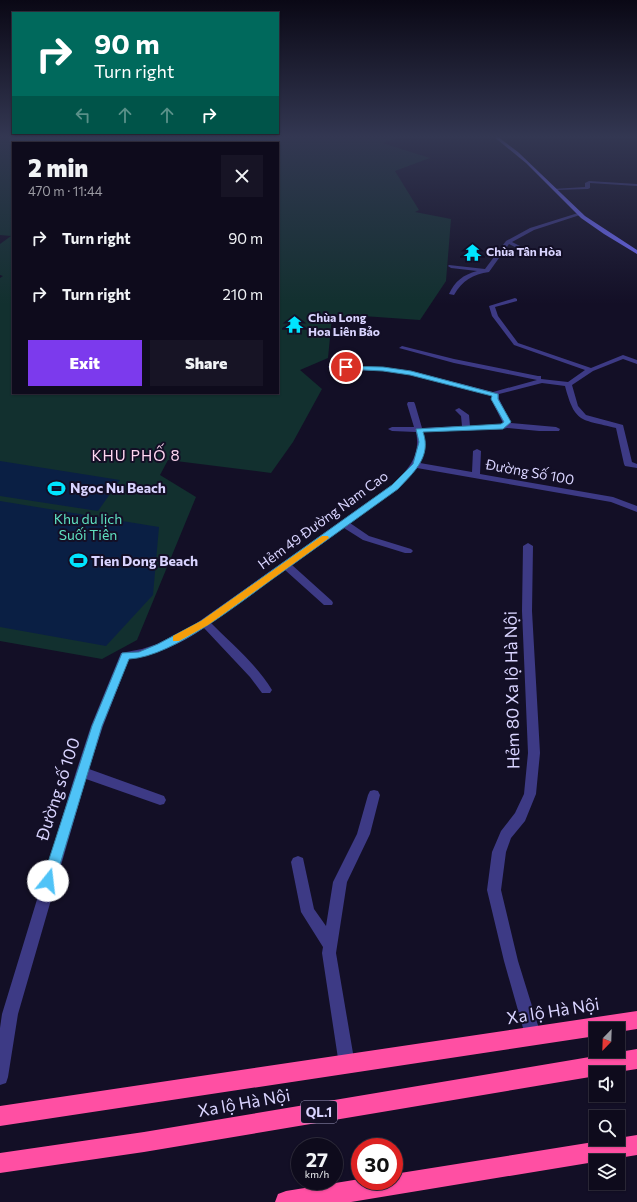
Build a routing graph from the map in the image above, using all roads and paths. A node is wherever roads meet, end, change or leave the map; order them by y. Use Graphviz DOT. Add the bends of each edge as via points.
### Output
graph roads {
  1 [pos="558,192"];
  2 [pos="580,214"];
  3 [pos="508,242"];
  4 [pos="636,250"];
  5 [pos="529,252"];
  6 [pos="452,266"];
  7 [pos="487,271"];
  8 [pos="452,294"];
  9 [pos="515,300"];
  10 [pos="402,348"];
  11 [pos="637,362"];
  12 [pos="331,367"];
  13 [pos="591,370"];
  14 [pos="540,379"];
  15 [pos="568,384"];
  16 [pos="495,395"];
  17 [pos="411,404"];
  18 [pos="459,410"];
  19 [pos="505,425"];
  20 [pos="392,428"];
  21 [pos="466,428"];
  22 [pos="556,429"];
  23 [pos="419,430"];
  24 [pos="477,451"];
  25 [pos="416,465"];
  26 [pos="637,466"];
  27 [pos="476,476"];
  28 [pos="637,510"];
  29 [pos="345,524"];
  30 [pos="528,546"];
  31 [pos="408,551"];
  32 [pos="286,565"];
  33 [pos="328,603"];
  34 [pos="205,623"];
  35 [pos="125,656"];
  36 [pos="266,690"];
  37 [pos="82,772"];
  38 [pos="374,795"];
  39 [pos="160,800"];
  40 [pos="298,862"];
  41 [pos="330,945"];
  42 [pos="637,1020"];
  43 [pos="534,1035"];
  44 [pos="637,1059"];
  45 [pos="347,1065"];
  46 [pos="0,1077"];
  47 [pos="0,1116"];
  48 [pos="637,1145"];
  49 [pos="0,1163"];
  50 [pos="286,1202"];
  1 -- 2 [label="street"];
  2 -- 3 [label="street" via="532,229"];
  2 -- 4 [label="street"];
  3 -- 5 [label="street"];
  3 -- 7 [label="street"];
  6 -- 7 [label="street"];
  7 -- 8 [label="street" via="462,278"];
  9 -- 13 [label="street" via="492,306 495,316 516,344"];
  10 -- 14 [label="street"];
  11 -- 13 [label="street" via="623,357"];
  12 -- 16 [label="street" via="411,373"];
  13 -- 15 [label="street"];
  14 -- 15 [label="street"];
  14 -- 16 [label="street"];
  15 -- 26 [label="street" via="574,406 583,416 620,427 628,464"];
  16 -- 19 [label="street" via="507,422"];
  17 -- 23 [label="street, Hẻm 49 Đường Nam Cao"];
  18 -- 21 [label="street" via="465,415"];
  19 -- 21 [label="street"];
  19 -- 22 [label="street"];
  20 -- 23 [label="street"];
  21 -- 23 [label="street"];
  23 -- 25 [label="street, Hẻm 49 Đường Nam Cao" via="423,442"];
  24 -- 27 [label="street"];
  25 -- 27 [label="street, Đường Số 100"];
  25 -- 29 [label="street, Hẻm 49 Đường Nam Cao" via="395,487"];
  27 -- 28 [label="street, Đường Số 100" via="613,500"];
  29 -- 31 [label="street" via="366,538"];
  29 -- 32 [label="street, Hẻm 49 Đường Nam Cao"];
  30 -- 43 [label="street, Hẻm 80 Xa lộ Hà Nội" via="527,611 534,753 530,794 520,817 506,835 499,852 494,890 511,961"];
  32 -- 33 [label="street"];
  32 -- 34 [label="street, Hẻm 49 Đường Nam Cao"];
  34 -- 35 [label="street, Hẻm 49 Đường Nam Cao" via="161,647 139,655"];
  34 -- 36 [label="street"];
  35 -- 37 [label="street, Đường số 100"];
  37 -- 39 [label="street"];
  37 -- 46 [label="street, Đường số 100" via="10,1014"];
  38 -- 41 [label="street" via="363,834 340,882"];
  40 -- 41 [label="street" via="308,912"];
  41 -- 45 [label="street"];
  42 -- 43 [label="highway, Xa lộ Hà Nội"];
  43 -- 45 [label="highway, Xa lộ Hà Nội"];
  44 -- 49 [label="highway, Xa lộ Hà Nội / QL.1" via="144,1142"];
  45 -- 47 [label="highway, Xa lộ Hà Nội"];
  48 -- 50 [label="highway"];
}
